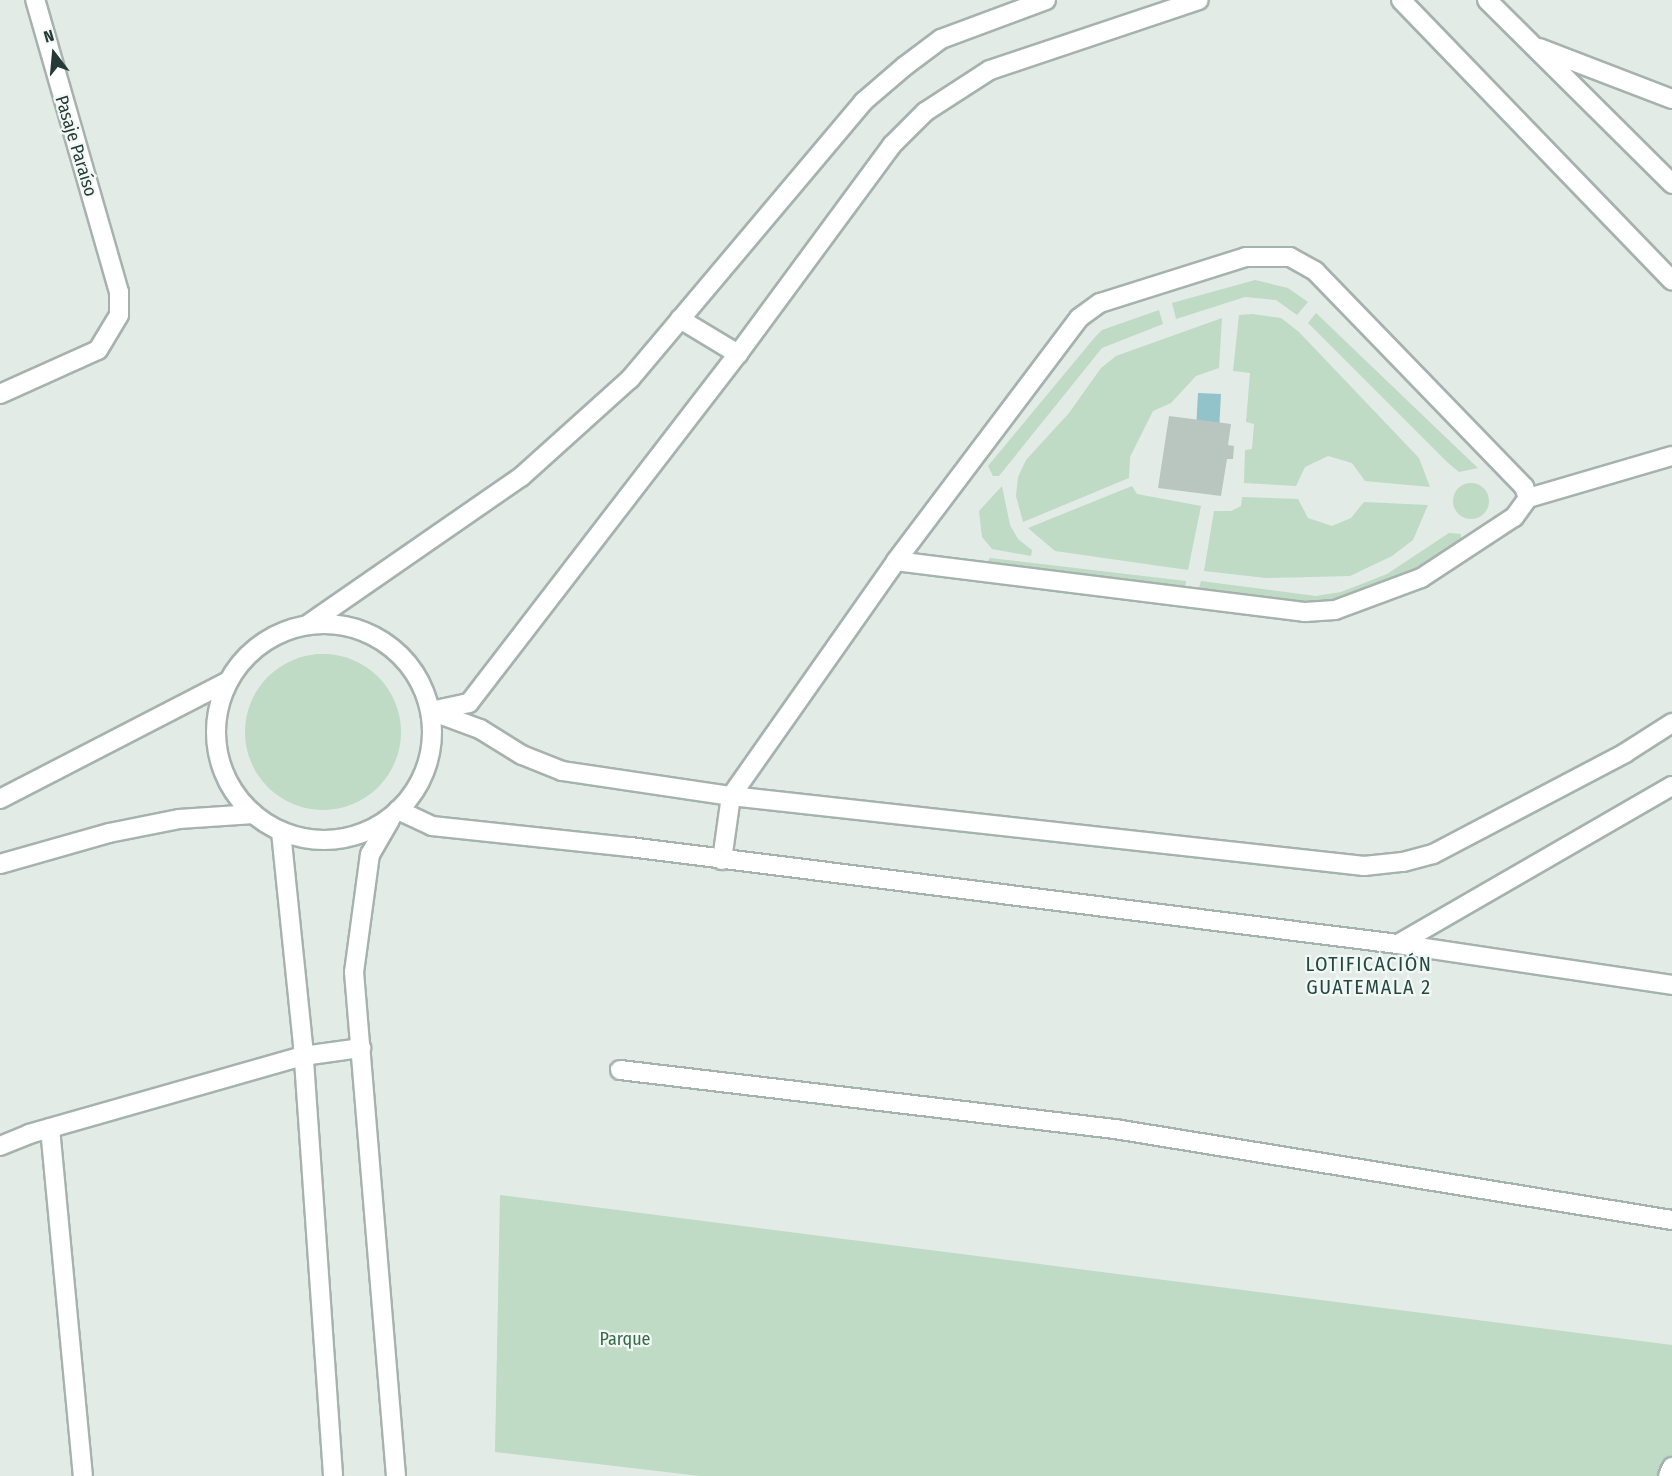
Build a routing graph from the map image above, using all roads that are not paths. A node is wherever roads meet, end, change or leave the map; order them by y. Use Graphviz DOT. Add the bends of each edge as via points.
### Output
graph roads {
  1 [pos="35,0"];
  2 [pos="1046,0"];
  3 [pos="1199,0"];
  4 [pos="1401,0"];
  5 [pos="1487,0"];
  6 [pos="1148,8"];
  7 [pos="1534,46"];
  8 [pos="1672,99"];
  9 [pos="1672,184"];
  10 [pos="1672,281"];
  11 [pos="680,319"];
  12 [pos="738,354"];
  13 [pos="0,394"];
  14 [pos="1672,456"];
  15 [pos="1528,498"];
  16 [pos="896,561"];
  17 [pos="307,625"];
  18 [pos="227,682"];
  19 [pos="431,711"];
  20 [pos="1672,723"];
  21 [pos="1672,786"];
  22 [pos="731,796"];
  23 [pos="0,799"];
  24 [pos="395,813"];
  25 [pos="254,814"];
  26 [pos="281,832"];
  27 [pos="722,860"];
  28 [pos="0,864"];
  29 [pos="1398,944"];
  30 [pos="1672,985"];
  31 [pos="361,1048"];
  32 [pos="303,1056"];
  33 [pos="620,1070"];
  34 [pos="50,1128"];
  35 [pos="0,1146"];
  36 [pos="1672,1220"];
  37 [pos="1672,1467"];
  38 [pos="83,1476"];
  39 [pos="333,1476"];
  40 [pos="396,1476"];
  41 [pos="1668,1476"];
  1 -- 13 [label="street, Pasaje Paraíso" via="119,292 119,315 98,351"];
  2 -- 11 [label="street" via="941,39 872,95"];
  3 -- 6 [label="street"];
  4 -- 10 [label="street"];
  5 -- 7 [label="street"];
  6 -- 12 [label="street" via="990,70 925,112 892,145"];
  7 -- 8 [label="street"];
  7 -- 9 [label="street"];
  11 -- 12 [label="street"];
  11 -- 17 [label="street" via="630,379 521,477"];
  12 -- 19 [label="street" via="469,703"];
  14 -- 15 [label="street"];
  15 -- 16 [label="street" via="1514,518 1421,578 1335,610 1305,612"];
  15 -- 16 [label="street" via="1524,487 1315,271 1290,257 1246,257 1119,296 1100,303 1079,318"];
  16 -- 22 [label="street"];
  17 -- 18 [label="street" via="261,644"];
  17 -- 19 [label="street" via="355,628 396,650 424,688"];
  18 -- 23 [label="street"];
  18 -- 25 [label="street" via="215,732 218,758 227,782"];
  19 -- 22 [label="street" via="480,729 522,755 562,771"];
  19 -- 24 [label="street" via="430,758 422,780"];
  20 -- 22 [label="street" via="1625,753 1433,854 1364,866"];
  21 -- 29 [label="street"];
  22 -- 27 [label="street"];
  24 -- 26 [label="street" via="350,837 304,839"];
  24 -- 27 [label="street" via="432,826"];
  24 -- 31 [label="street" via="370,854 354,972"];
  25 -- 26 [label="street"];
  25 -- 28 [label="street" via="179,819 109,833"];
  26 -- 32 [label="street"];
  27 -- 29 [label="street"];
  29 -- 30 [label="street"];
  31 -- 32 [label="street"];
  31 -- 40 [label="street"];
  32 -- 34 [label="street"];
  32 -- 39 [label="street"];
  33 -- 36 [label="street" via="1115,1129"];
  34 -- 35 [label="street"];
  34 -- 38 [label="street"];
  37 -- 41 [label="street"];
}
